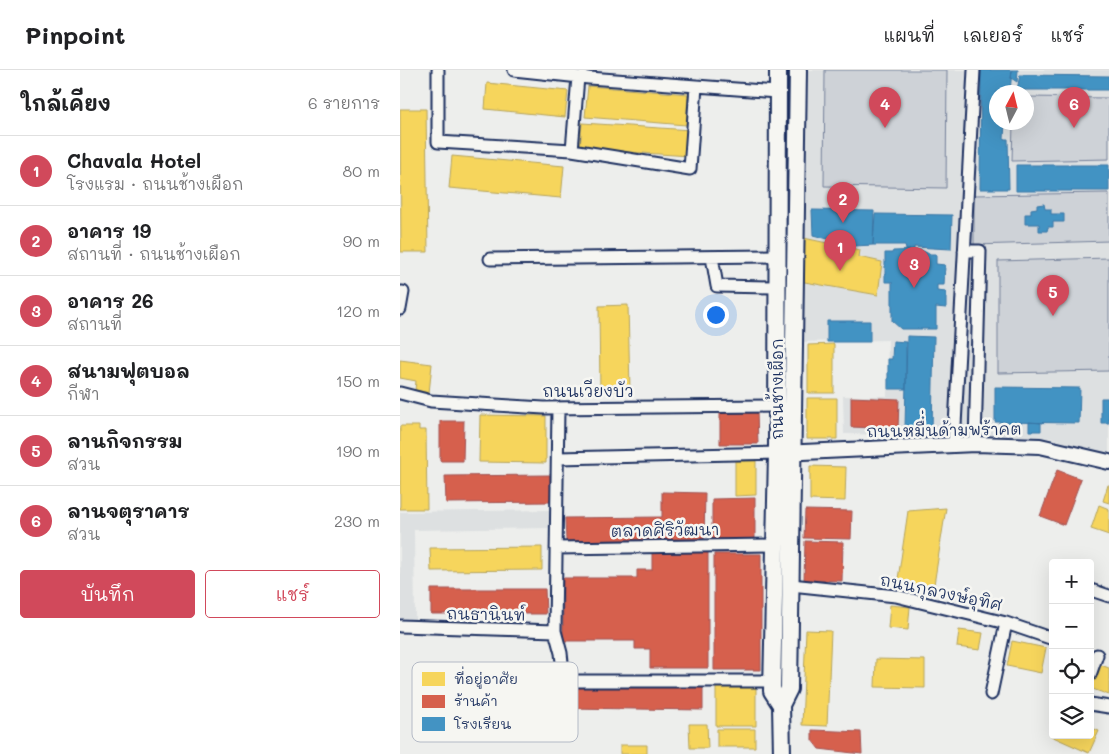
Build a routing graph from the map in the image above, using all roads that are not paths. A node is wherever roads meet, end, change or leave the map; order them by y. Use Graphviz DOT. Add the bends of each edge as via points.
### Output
graph roads {
  1 [pos="438,70"];
  2 [pos="514,70"];
  3 [pos="778,70"];
  4 [pos="798,70"];
  5 [pos="974,70"];
  6 [pos="578,77"];
  7 [pos="696,86"];
  8 [pos="777,92"];
  9 [pos="572,150"];
  10 [pos="964,251"];
  11 [pos="712,256"];
  12 [pos="777,256"];
  13 [pos="490,259"];
  14 [pos="777,287"];
  15 [pos="400,292"];
  16 [pos="400,309"];
  17 [pos="400,394"];
  18 [pos="777,406"];
  19 [pos="558,408"];
  20 [pos="954,444"];
  21 [pos="975,444"];
  22 [pos="785,453"];
  23 [pos="558,458"];
  24 [pos="1109,462"];
  25 [pos="775,545"];
  26 [pos="556,548"];
  27 [pos="791,586"];
  28 [pos="1094,591"];
  29 [pos="1109,596"];
  30 [pos="1006,623"];
  31 [pos="400,626"];
  32 [pos="555,631"];
  33 [pos="1049,638"];
  34 [pos="1094,653"];
  35 [pos="1109,659"];
  36 [pos="562,662"];
  37 [pos="578,681"];
  38 [pos="772,681"];
  39 [pos="991,694"];
  40 [pos="781,705"];
  41 [pos="1094,705"];
  42 [pos="1109,708"];
  43 [pos="782,754"];
  1 -- 9 [label="street" via="438,142"];
  2 -- 6 [label="street"];
  3 -- 8 [label="main road, ถนนช้างเผือก"];
  4 -- 22 [label="main road, ถนนช้างเผือก"];
  5 -- 10 [label="street"];
  6 -- 7 [label="street"];
  6 -- 9 [label="street"];
  7 -- 8 [label="street"];
  7 -- 9 [label="street" via="690,168"];
  8 -- 12 [label="main road, ถนนช้างเผือก"];
  10 -- 20 [label="street"];
  10 -- 21 [label="street" via="980,251"];
  11 -- 12 [label="street"];
  11 -- 13 [label="street"];
  11 -- 14 [label="street" via="717,286"];
  12 -- 14 [label="main road, ถนนช้างเผือก"];
  14 -- 18 [label="main road, ถนนช้างเผือก"];
  15 -- 16 [label="street" via="403,292"];
  17 -- 19 [label="street, ถนนเวียงบัว" via="431,401"];
  18 -- 19 [label="street, ถนนเวียงบัว"];
  18 -- 22 [label="main road, ถนนช้างเผือก"];
  19 -- 23 [label="street"];
  20 -- 21 [label="street, ถนนหมื่่นด้ามพร้าคต"];
  20 -- 22 [label="street, ถนนหมื่่นด้ามพร้าคต"];
  21 -- 24 [label="street, ถนนหมื่่นด้ามพร้าคต" via="1040,446"];
  22 -- 23 [label="street"];
  22 -- 25 [label="main road, ถนนช้างเผือก"];
  22 -- 27 [label="main road, ถนนช้างเผือก"];
  23 -- 26 [label="street"];
  25 -- 26 [label="street, ตลาดศิริวัฒนา"];
  25 -- 38 [label="main road, ถนนช้างเผือก"];
  26 -- 32 [label="street"];
  27 -- 30 [label="street, ถนนกุลวงษ์อุทิศ" via="896,596"];
  27 -- 40 [label="main road, ถนนช้างเผือก" via="790,689"];
  28 -- 29 [label="street"];
  30 -- 33 [label="street, ถนนกุลวงษ์อุทิศ"];
  30 -- 39 [label="street"];
  31 -- 32 [label="street, ถนธานินท์"];
  32 -- 36 [label="street"];
  34 -- 35 [label="street"];
  37 -- 38 [label="street"];
  38 -- 40 [label="main road, ถนนช้างเผือก" via="772,691"];
  40 -- 43 [label="main road, ถนนช้างเผือก"];
  41 -- 42 [label="street"];
}
